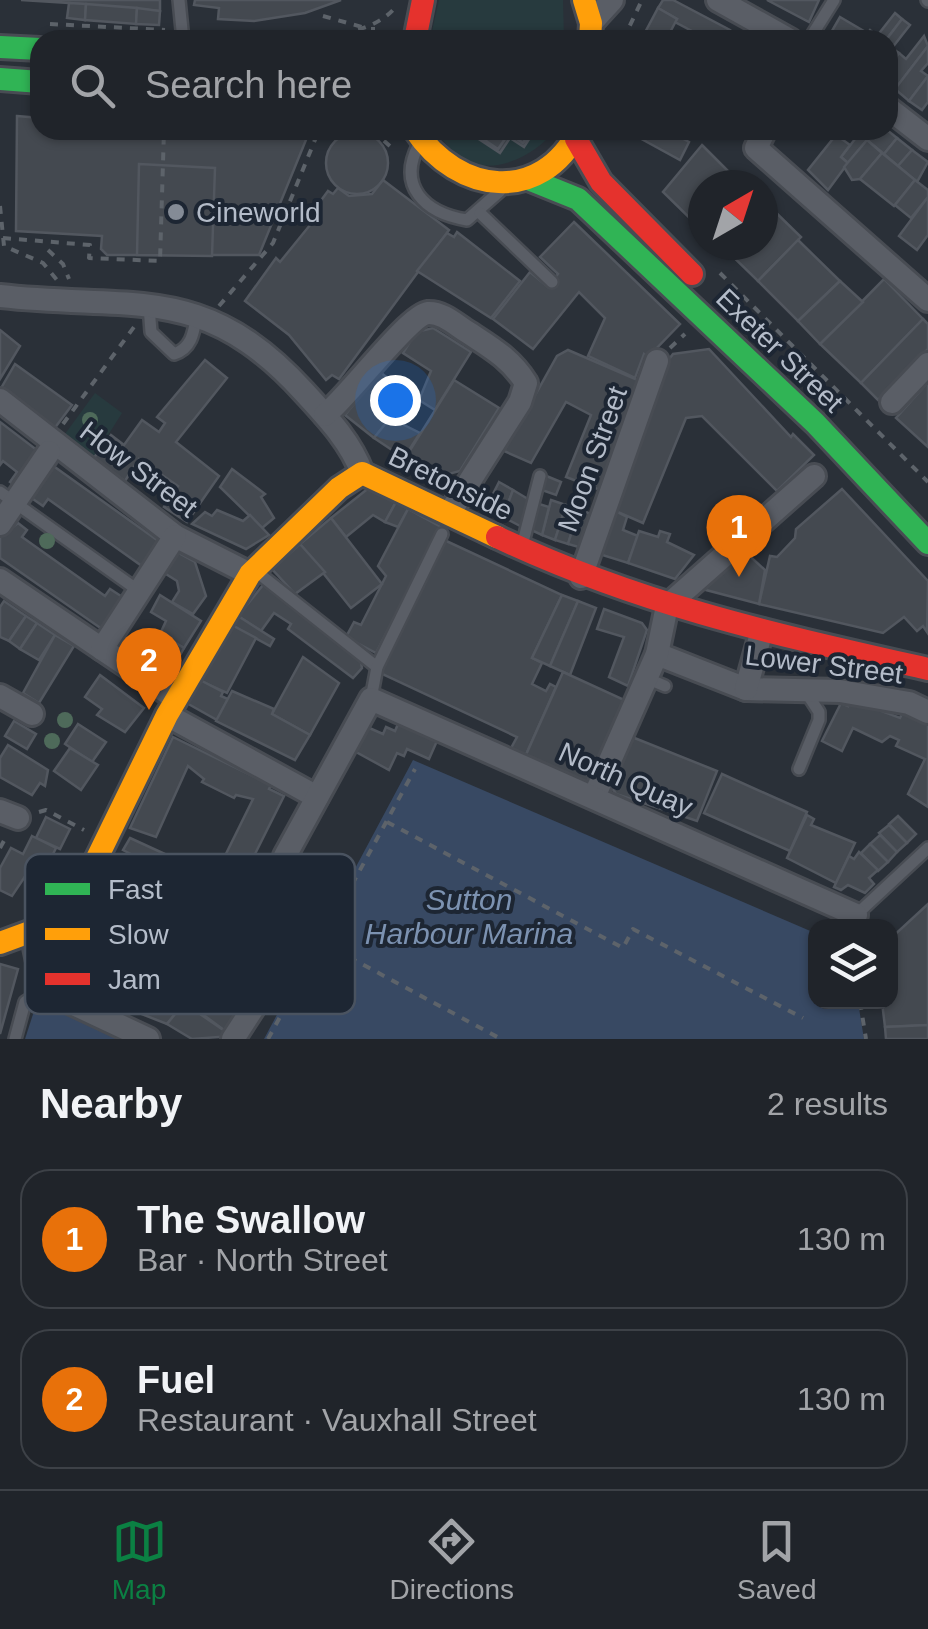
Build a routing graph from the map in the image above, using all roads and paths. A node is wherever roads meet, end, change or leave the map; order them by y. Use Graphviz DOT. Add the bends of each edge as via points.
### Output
graph roads {
  1 [pos="179,0"];
  2 [pos="612,0"];
  3 [pos="642,0"];
  4 [pos="718,0"];
  5 [pos="834,0"];
  6 [pos="415,2"];
  7 [pos="324,16"];
  8 [pos="588,21"];
  9 [pos="47,24"];
  10 [pos="372,27"];
  11 [pos="365,28"];
  12 [pos="121,30"];
  13 [pos="182,30"];
  14 [pos="349,30"];
  15 [pos="402,30"];
  16 [pos="415,30"];
  17 [pos="628,30"];
  18 [pos="772,30"];
  19 [pos="815,30"];
  20 [pos="0,47"];
  21 [pos="30,48"];
  22 [pos="0,79"];
  23 [pos="30,81"];
  24 [pos="898,116"];
  25 [pos="928,138"];
  26 [pos="164,140"];
  27 [pos="314,140"];
  28 [pos="414,140"];
  29 [pos="421,140"];
  30 [pos="574,140"];
  31 [pos="581,140"];
  32 [pos="760,140"];
  33 [pos="522,182"];
  34 [pos="0,206"];
  35 [pos="480,213"];
  36 [pos="3,238"];
  37 [pos="48,250"];
  38 [pos="718,270"];
  39 [pos="552,282"];
  40 [pos="0,296"];
  41 [pos="928,300"];
  42 [pos="77,302"];
  43 [pos="150,306"];
  44 [pos="204,315"];
  45 [pos="696,339"];
  46 [pos="657,362"];
  47 [pos="928,364"];
  48 [pos="0,400"];
  49 [pos="892,402"];
  50 [pos="325,414"];
  51 [pos="50,446"];
  52 [pos="362,473"];
  53 [pos="540,476"];
  54 [pos="902,480"];
  55 [pos="810,481"];
  56 [pos="928,482"];
  57 [pos="7,498"];
  58 [pos="446,523"];
  59 [pos="0,524"];
  60 [pos="175,536"];
  61 [pos="928,544"];
  62 [pos="520,550"];
  63 [pos="252,571"];
  64 [pos="581,577"];
  65 [pos="4,590"];
  66 [pos="139,591"];
  67 [pos="667,606"];
  68 [pos="762,630"];
  69 [pos="102,650"];
  70 [pos="657,654"];
  71 [pos="377,667"];
  72 [pos="928,669"];
  73 [pos="746,689"];
  74 [pos="804,689"];
  75 [pos="0,696"];
  76 [pos="371,699"];
  77 [pos="172,707"];
  78 [pos="919,707"];
  79 [pos="32,714"];
  80 [pos="414,769"];
  81 [pos="799,770"];
  82 [pos="316,797"];
  83 [pos="594,798"];
  84 [pos="46,810"];
  85 [pos="387,822"];
  86 [pos="106,842"];
  87 [pos="928,848"];
  88 [pos="100,854"];
  89 [pos="286,854"];
  90 [pos="355,880"];
  91 [pos="856,915"];
  92 [pos="25,936"];
  93 [pos="0,943"];
  94 [pos="355,960"];
  95 [pos="25,1002"];
  96 [pos="861,1009"];
  97 [pos="95,1014"];
  98 [pos="250,1014"];
  99 [pos="282,1014"];
  100 [pos="804,1018"];
  101 [pos="14,1039"];
  102 [pos="148,1039"];
  103 [pos="234,1039"];
  104 [pos="268,1039"];
  105 [pos="501,1039"];
  106 [pos="866,1039"];
  1 -- 13 [label="lane"];
  2 -- 8 [label="street"];
  3 -- 17 [label="path"];
  4 -- 18 [label="street"];
  5 -- 19 [label="lane"];
  6 -- 10 [label="path"];
  6 -- 15 [label="main road"];
  6 -- 16 [label="main road"];
  7 -- 11 [label="path"];
  9 -- 12 [label="path"];
  10 -- 11 [label="path"];
  11 -- 14 [label="path"];
  20 -- 21 [label="main road"];
  22 -- 23 [label="main road"];
  24 -- 25 [label="street"];
  26 -- 36 [label="path" via="160,261 89,258 90,245"];
  27 -- 44 [label="path" via="273,243"];
  28 -- 35 [label="lane" via="410,185 454,218"];
  29 -- 33 [label="main road, Exeter Street" via="458,173"];
  30 -- 33 [label="main road" via="559,162"];
  31 -- 54 [label="main road, Exeter Street" via="602,182 625,208"];
  32 -- 41 [label="street" via="756,148"];
  33 -- 35 [label="lane"];
  33 -- 61 [label="main road, Exeter Street" via="578,198 814,423"];
  34 -- 36 [label="path"];
  35 -- 39 [label="lane"];
  36 -- 42 [label="path" via="4,246 42,263"];
  37 -- 42 [label="path" via="64,264"];
  38 -- 56 [label="path"];
  40 -- 42 [label="street, Bretonside"];
  42 -- 43 [label="street, Bretonside"];
  43 -- 44 [label="street, Bretonside"];
  43 -- 44 [label="lane" via="151,332 174,354 184,351"];
  43 -- 51 [label="path"];
  44 -- 50 [label="street, Bretonside" via="263,350"];
  45 -- 46 [label="path" via="686,332"];
  46 -- 64 [label="street, Moon Street"];
  47 -- 49 [label="street"];
  48 -- 51 [label="street, How Street"];
  50 -- 52 [label="street, Bretonside"];
  50 -- 58 [label="street" via="357,387 408,315 444,316 514,362 526,383 520,402"];
  51 -- 57 [label="street"];
  51 -- 60 [label="street, How Street"];
  52 -- 58 [label="main road, Bretonside"];
  52 -- 63 [label="main road"];
  53 -- 62 [label="lane"];
  55 -- 67 [label="street"];
  57 -- 59 [label="street"];
  57 -- 66 [label="lane"];
  58 -- 62 [label="main road, Bretonside"];
  58 -- 71 [label="lane"];
  60 -- 63 [label="street, How Street"];
  60 -- 66 [label="street"];
  62 -- 64 [label="main road, Bretonside"];
  63 -- 71 [label="lane"];
  63 -- 77 [label="main road"];
  64 -- 67 [label="main road, Bretonside"];
  65 -- 69 [label="street"];
  66 -- 69 [label="street"];
  67 -- 68 [label="main road, Bretonside"];
  67 -- 70 [label="street"];
  68 -- 72 [label="main road, Bretonside"];
  68 -- 73 [label="street"];
  69 -- 77 [label="street"];
  70 -- 73 [label="street, Lower Street"];
  70 -- 83 [label="street" via="656,682"];
  71 -- 76 [label="lane"];
  73 -- 74 [label="street, Lower Street"];
  74 -- 78 [label="street, Lower Street"];
  74 -- 81 [label="lane" via="819,720"];
  75 -- 79 [label="street"];
  76 -- 82 [label="street"];
  76 -- 83 [label="street, North Quay"];
  77 -- 82 [label="street"];
  77 -- 86 [label="main road"];
  80 -- 85 [label="path"];
  82 -- 89 [label="street"];
  83 -- 91 [label="street, North Quay"];
  84 -- 86 [label="path"];
  85 -- 90 [label="path"];
  85 -- 100 [label="path" via="623,948 632,929"];
  86 -- 88 [label="main road"];
  87 -- 91 [label="lane"];
  92 -- 93 [label="main road"];
  94 -- 105 [label="path"];
  95 -- 101 [label="lane"];
  96 -- 106 [label="path"];
  97 -- 102 [label="street"];
  98 -- 103 [label="street"];
  99 -- 104 [label="path"];
}
